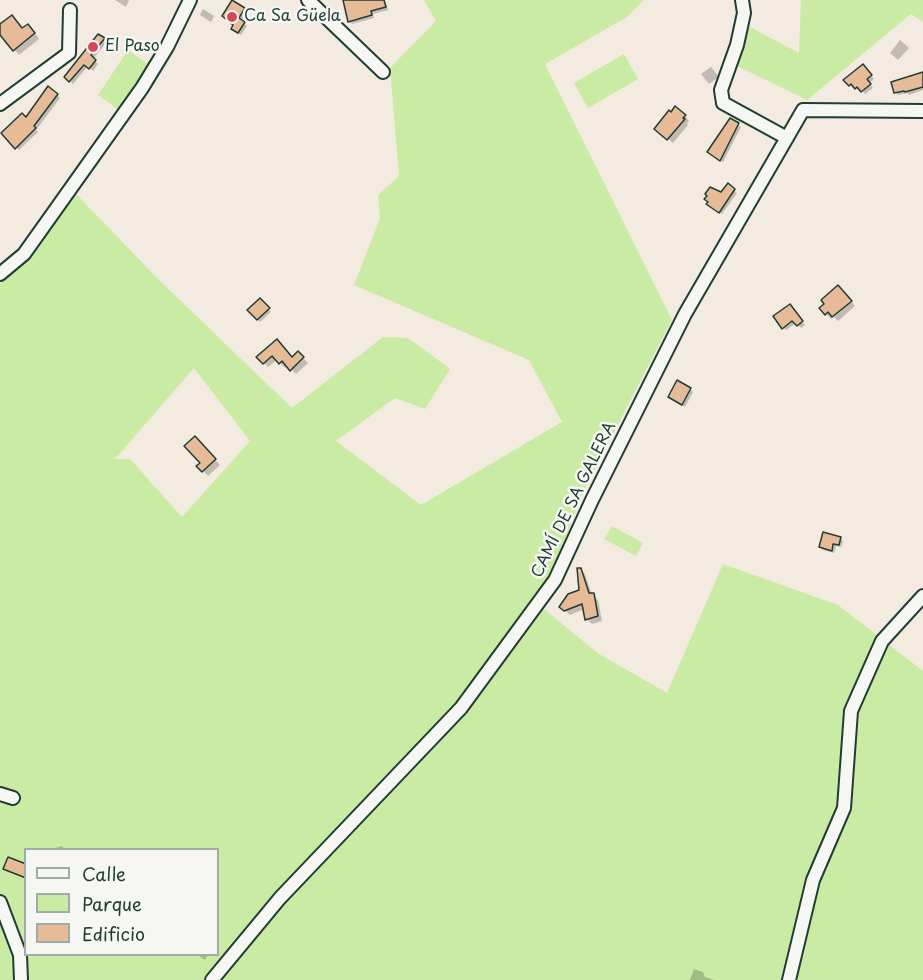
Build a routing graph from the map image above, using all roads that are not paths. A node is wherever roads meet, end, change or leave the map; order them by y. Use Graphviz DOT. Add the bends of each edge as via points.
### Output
graph roads {
  1 [pos="190,0"];
  2 [pos="308,0"];
  3 [pos="742,0"];
  4 [pos="70,10"];
  5 [pos="383,72"];
  6 [pos="0,104"];
  7 [pos="923,111"];
  8 [pos="788,138"];
  9 [pos="2,269"];
  10 [pos="923,596"];
  11 [pos="0,794"];
  12 [pos="13,798"];
  13 [pos="0,902"];
  14 [pos="23,979"];
  15 [pos="212,980"];
  16 [pos="789,980"];
  1 -- 9 [label="street" via="142,88 24,254"];
  2 -- 5 [label="street"];
  3 -- 8 [label="street" via="742,24 721,90 723,103"];
  4 -- 6 [label="street" via="69,53"];
  7 -- 8 [label="street, CAMÍ DE SA GALERA" via="803,110"];
  8 -- 15 [label="street, CAMÍ DE SA GALERA" via="684,315 555,580 461,708 280,898"];
  10 -- 16 [label="street" via="882,641 851,711 844,808 813,880"];
  11 -- 12 [label="street"];
  13 -- 14 [label="street" via="20,955"];
}
